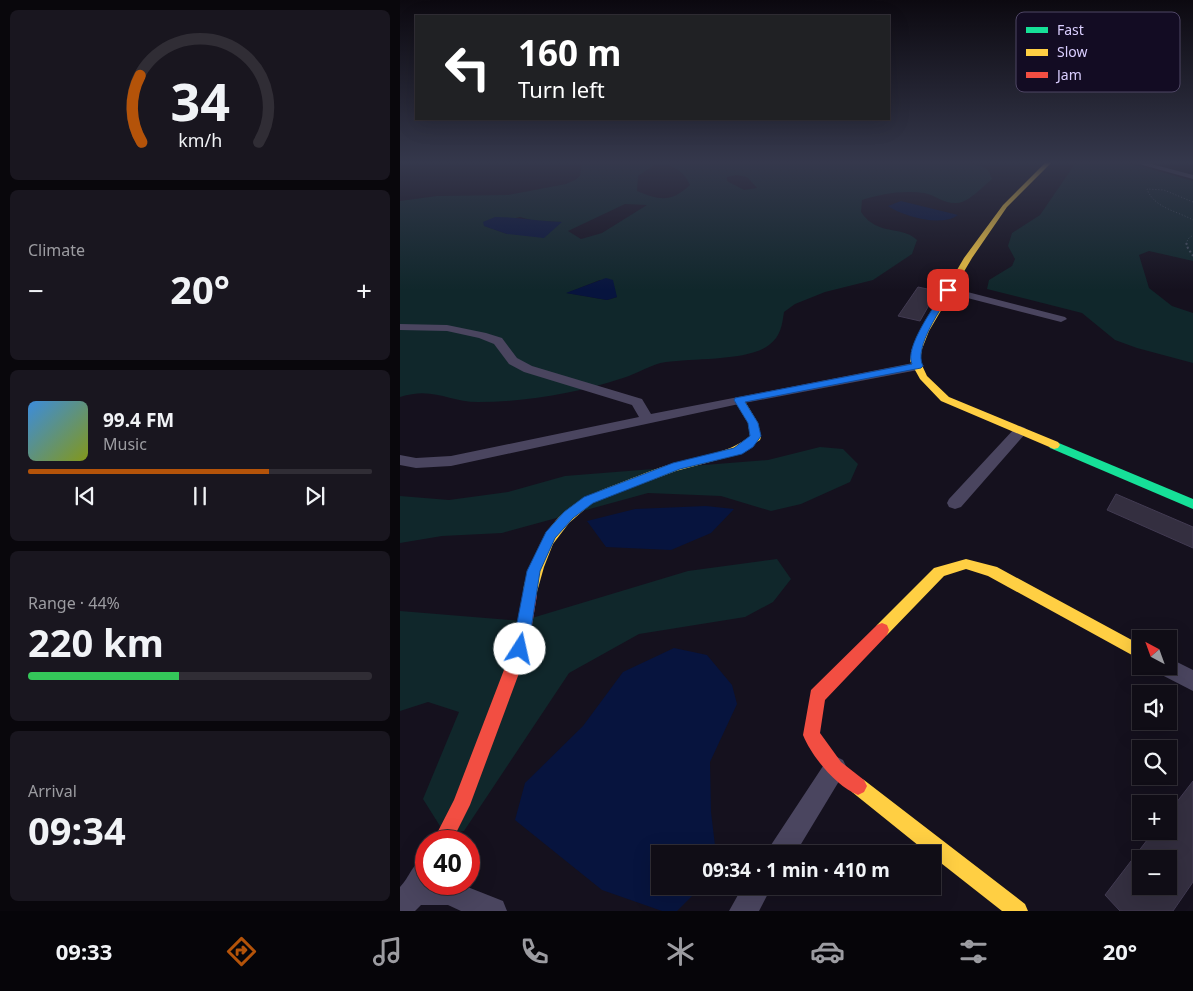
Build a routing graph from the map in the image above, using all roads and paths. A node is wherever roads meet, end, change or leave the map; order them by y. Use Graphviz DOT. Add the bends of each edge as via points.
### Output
graph roads {
  1 [pos="1006,205"];
  2 [pos="1159,205"];
  3 [pos="1193,220"];
  4 [pos="1193,236"];
  5 [pos="1193,256"];
  6 [pos="948,290"];
  7 [pos="1061,319"];
  8 [pos="400,327"];
  9 [pos="918,366"];
  10 [pos="739,400"];
  11 [pos="647,420"];
  12 [pos="1020,431"];
  13 [pos="400,460"];
  14 [pos="955,503"];
  15 [pos="1193,504"];
  16 [pos="1132,648"];
  17 [pos="1178,673"];
  18 [pos="1193,681"];
  19 [pos="835,768"];
  20 [pos="448,830"];
  21 [pos="786,845"];
  22 [pos="414,889"];
  23 [pos="753,895"];
  24 [pos="493,911"];
  25 [pos="743,911"];
  26 [pos="1018,911"];
  1 -- 6 [label="main road"];
  2 -- 3 [label="path"];
  4 -- 5 [label="path" via="1186,245"];
  6 -- 7 [label="street"];
  6 -- 9 [label="main road" via="918,343 914,360"];
  8 -- 11 [label="street" via="447,328 482,334 498,341 513,361 528,369 637,402"];
  9 -- 10 [label="street"];
  9 -- 12 [label="main road" via="924,379 945,400"];
  10 -- 11 [label="street"];
  10 -- 20 [label="main road" via="753,423 756,436 749,444 738,451 678,466 588,500 550,535 534,571 520,649 461,805"];
  11 -- 13 [label="street" via="451,461 416,463"];
  12 -- 14 [label="street"];
  12 -- 15 [label="main road"];
  16 -- 19 [label="main road" via="992,571 966,564 939,572 817,696 811,735"];
  17 -- 18 [label="street"];
  19 -- 21 [label="street"];
  19 -- 26 [label="main road"];
  22 -- 24 [label="street" via="448,892"];
  23 -- 25 [label="street"];
}
